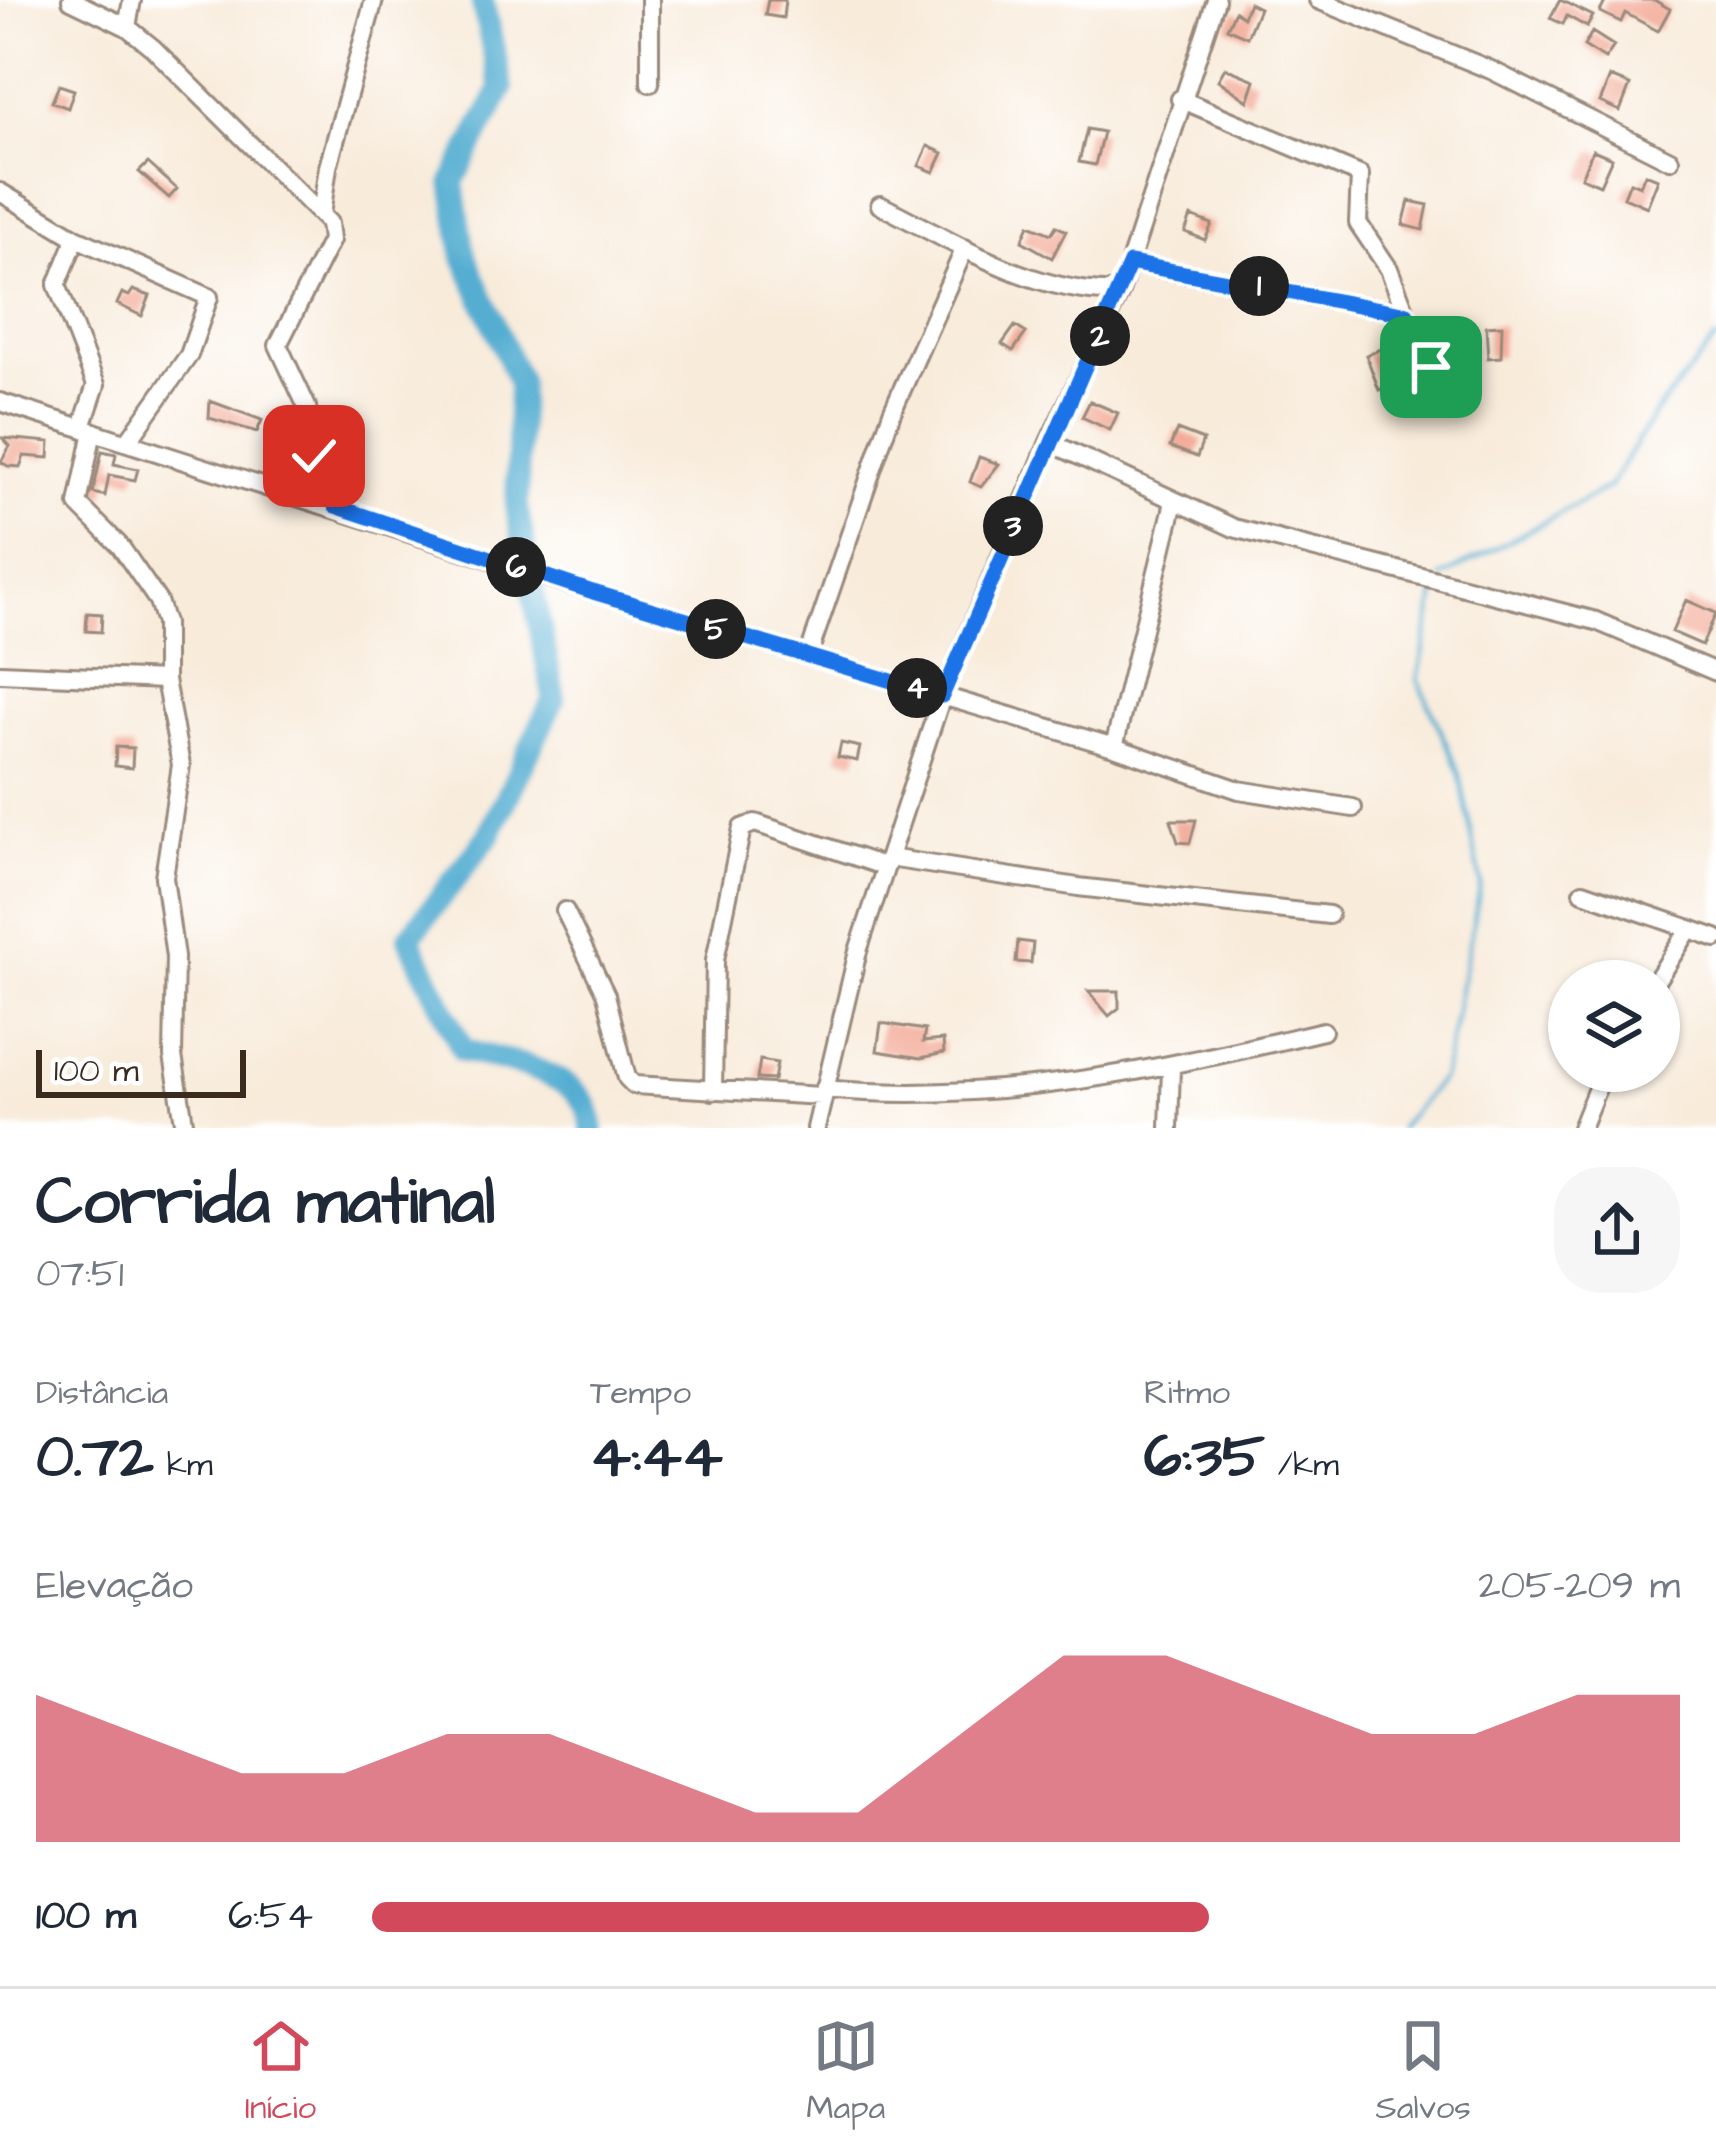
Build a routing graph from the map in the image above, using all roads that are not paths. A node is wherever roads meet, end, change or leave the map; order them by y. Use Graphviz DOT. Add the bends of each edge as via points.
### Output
graph roads {
  1 [pos="71,0"];
  2 [pos="132,0"];
  3 [pos="374,0"];
  4 [pos="650,0"];
  5 [pos="1216,0"];
  6 [pos="1318,0"];
  7 [pos="127,28"];
  8 [pos="650,83"];
  9 [pos="1180,99"];
  10 [pos="1670,160"];
  11 [pos="0,192"];
  12 [pos="880,206"];
  13 [pos="321,215"];
  14 [pos="76,238"];
  15 [pos="965,248"];
  16 [pos="1130,263"];
  17 [pos="1120,292"];
  18 [pos="1407,314"];
  19 [pos="1456,388"];
  20 [pos="0,402"];
  21 [pos="87,429"];
  22 [pos="128,441"];
  23 [pos="1048,442"];
  24 [pos="1174,502"];
  25 [pos="335,506"];
  26 [pos="808,656"];
  27 [pos="1716,672"];
  28 [pos="0,673"];
  29 [pos="165,680"];
  30 [pos="942,696"];
  31 [pos="1114,746"];
  32 [pos="1353,808"];
  33 [pos="887,862"];
  34 [pos="1583,892"];
  35 [pos="566,911"];
  36 [pos="1329,915"];
  37 [pos="1688,931"];
  38 [pos="1716,938"];
  39 [pos="1669,960"];
  40 [pos="1323,1031"];
  41 [pos="1171,1068"];
  42 [pos="713,1090"];
  43 [pos="823,1092"];
  44 [pos="1596,1092"];
  45 [pos="188,1123"];
  46 [pos="816,1128"];
  47 [pos="1169,1128"];
  48 [pos="1581,1128"];
  1 -- 7 [label="street"];
  2 -- 7 [label="street"];
  3 -- 13 [label="street"];
  4 -- 8 [label="street"];
  5 -- 9 [label="street"];
  6 -- 10 [label="street" via="1491,70"];
  7 -- 13 [label="street"];
  9 -- 16 [label="street"];
  9 -- 18 [label="street" via="1356,172 1355,215"];
  11 -- 14 [label="street"];
  12 -- 15 [label="street"];
  13 -- 25 [label="street" via="331,240 278,345 308,407 314,456"];
  14 -- 21 [label="street" via="57,285 96,385"];
  14 -- 22 [label="street" via="209,296 190,355"];
  15 -- 17 [label="street" via="1068,291"];
  15 -- 26 [label="street" via="892,412"];
  16 -- 17 [label="street"];
  16 -- 18 [label="street"];
  17 -- 23 [label="street"];
  18 -- 19 [label="street" via="1423,356"];
  20 -- 21 [label="street"];
  21 -- 22 [label="street"];
  21 -- 29 [label="street" via="78,504 158,601"];
  22 -- 25 [label="street"];
  23 -- 24 [label="street"];
  23 -- 30 [label="street"];
  24 -- 27 [label="street" via="1285,545 1596,621"];
  24 -- 31 [label="street"];
  25 -- 26 [label="street"];
  26 -- 30 [label="street"];
  28 -- 29 [label="street"];
  29 -- 45 [label="street" via="180,746 164,877 175,957 172,1056"];
  30 -- 31 [label="street"];
  30 -- 33 [label="street"];
  31 -- 32 [label="street" via="1239,790"];
  33 -- 36 [label="street"];
  33 -- 42 [label="street" via="755,823 742,828 716,960"];
  33 -- 43 [label="street"];
  34 -- 37 [label="street"];
  35 -- 42 [label="street" via="606,995 627,1078 645,1087"];
  37 -- 38 [label="street"];
  37 -- 39 [label="street"];
  40 -- 41 [label="street"];
  41 -- 43 [label="street" via="1002,1089"];
  41 -- 47 [label="street"];
  42 -- 43 [label="street"];
  43 -- 46 [label="street"];
  44 -- 48 [label="street"];
}
